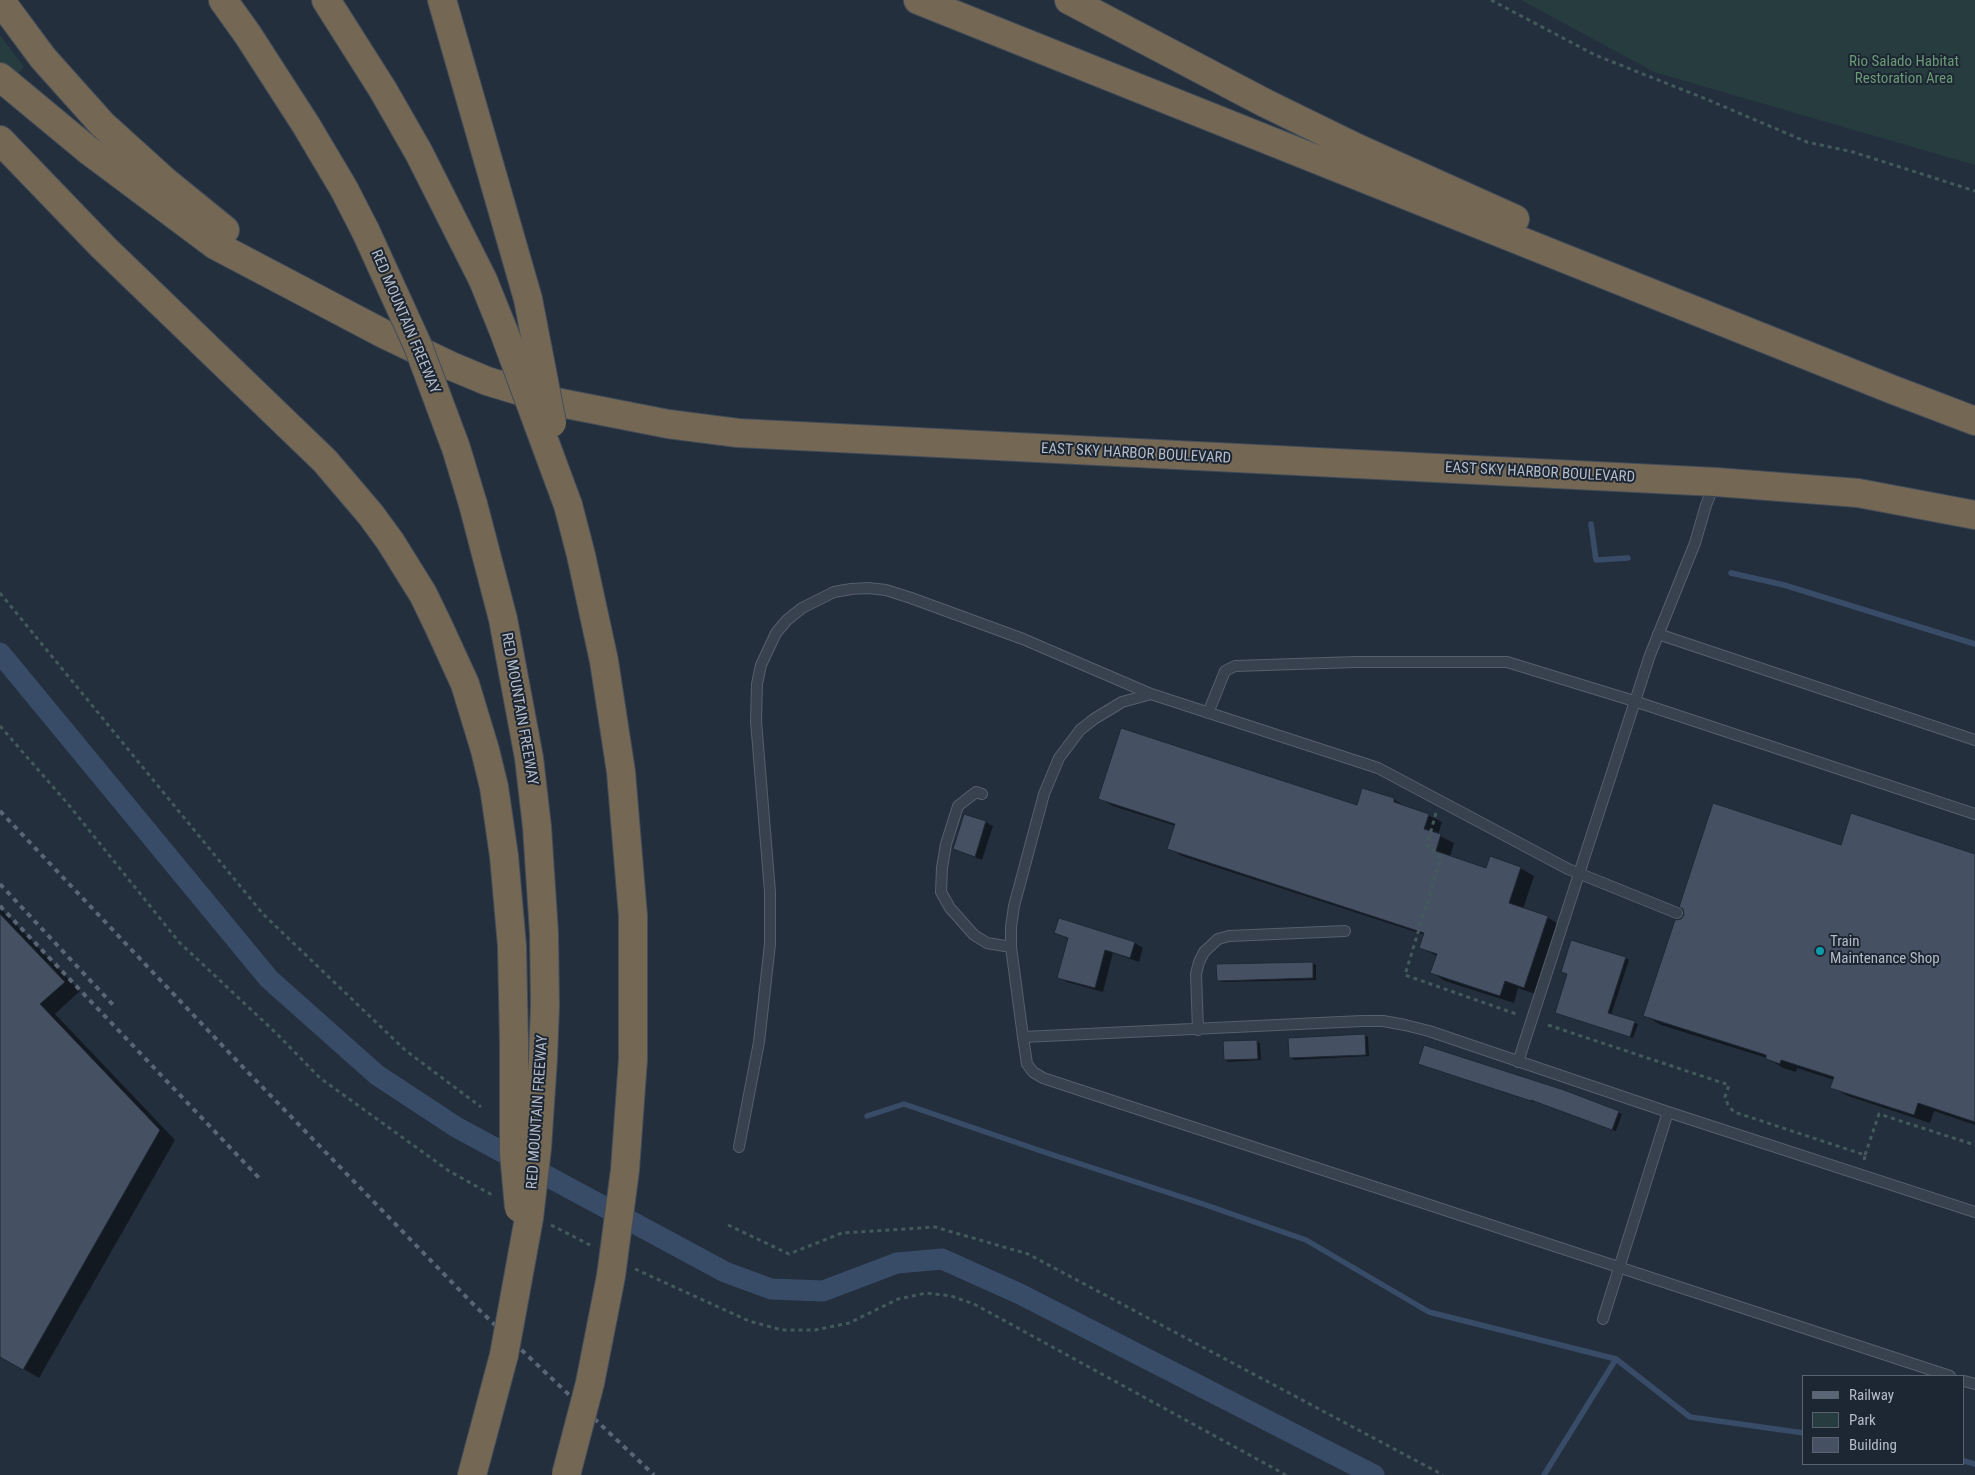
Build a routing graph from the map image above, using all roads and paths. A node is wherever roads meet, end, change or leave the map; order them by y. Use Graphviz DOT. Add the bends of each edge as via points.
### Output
graph roads {
  1 [pos="0,0"];
  2 [pos="223,0"];
  3 [pos="326,0"];
  4 [pos="442,0"];
  5 [pos="918,0"];
  6 [pos="1069,0"];
  7 [pos="1491,0"];
  8 [pos="0,77"];
  9 [pos="0,140"];
  10 [pos="1975,191"];
  11 [pos="319,299"];
  12 [pos="1975,412"];
  13 [pos="1975,421"];
  14 [pos="1726,483"];
  15 [pos="568,505"];
  16 [pos="1975,515"];
  17 [pos="1975,531"];
  18 [pos="0,592"];
  19 [pos="1658,634"];
  20 [pos="1151,694"];
  21 [pos="1634,702"];
  22 [pos="1208,713"];
  23 [pos="1975,740"];
  24 [pos="982,794"];
  25 [pos="1436,813"];
  26 [pos="1975,814"];
  27 [pos="1578,874"];
  28 [pos="1677,913"];
  29 [pos="1345,931"];
  30 [pos="1011,946"];
  31 [pos="1519,1015"];
  32 [pos="1548,1025"];
  33 [pos="1198,1030"];
  34 [pos="1022,1037"];
  35 [pos="1518,1062"];
  36 [pos="480,1107"];
  37 [pos="1668,1112"];
  38 [pos="1975,1145"];
  39 [pos="739,1147"];
  40 [pos="1865,1155"];
  41 [pos="1870,1164"];
  42 [pos="1975,1212"];
  43 [pos="728,1225"];
  44 [pos="524,1252"];
  45 [pos="1618,1267"];
  46 [pos="1603,1319"];
  47 [pos="1947,1375"];
  48 [pos="472,1475"];
  49 [pos="566,1475"];
  50 [pos="1443,1475"];
  1 -- 11 [label="highway" via="69,88 134,154 208,217"];
  2 -- 44 [label="highway, RED MOUNTAIN FREEWAY, bridge" via="288,95 344,189 418,346 456,448 503,618 529,758 544,933 543,1058 534,1184"];
  3 -- 15 [label="highway, bridge" via="414,145 483,280"];
  4 -- 15 [label="highway, bridge" via="528,299"];
  5 -- 13 [label="highway"];
  6 -- 12 [label="highway" via="1257,99 1436,184 1587,250 1894,374"];
  7 -- 10 [label="path" via="1595,55 1807,142 1853,152"];
  8 -- 11 [label="highway" via="88,150 208,240"];
  9 -- 44 [label="highway, bridge" via="103,247 325,461 390,541 438,624 465,684 485,750 504,856 512,946 514,1153"];
  11 -- 14 [label="highway, EAST SKY HARBOR BOULEVARD" via="408,346 487,380 556,402 701,430"];
  14 -- 16 [label="highway, EAST SKY HARBOR BOULEVARD" via="1858,493"];
  14 -- 17 [label="highway"];
  14 -- 19 [label="lane" via="1706,505 1695,543"];
  15 -- 49 [label="highway, bridge" via="604,661 622,781 633,916 633,1059 625,1170 611,1276 590,1384"];
  18 -- 36 [label="path" via="264,914 405,1050"];
  19 -- 21 [label="lane"];
  19 -- 23 [label="lane"];
  20 -- 22 [label="lane"];
  20 -- 30 [label="lane" via="1122,702 1094,719 1080,730 1059,758 1044,794 1014,906"];
  20 -- 39 [label="lane" via="1023,639 886,590 834,592 802,608 787,620 767,650 757,684 756,721 770,892 770,944 759,1042"];
  21 -- 22 [label="lane" via="1507,662 1356,662 1231,666 1223,674"];
  21 -- 26 [label="lane"];
  21 -- 27 [label="lane"];
  22 -- 27 [label="lane" via="1378,768"];
  24 -- 30 [label="lane" via="976,792 958,806 946,844 941,892 950,908 974,935 987,943"];
  25 -- 31 [label="path" via="1427,845 1441,857 1405,975"];
  27 -- 28 [label="lane"];
  27 -- 35 [label="lane"];
  29 -- 33 [label="lane" via="1218,939 1204,952 1196,974"];
  30 -- 34 [label="lane"];
  32 -- 40 [label="path" via="1729,1085 1726,1097 1734,1112"];
  33 -- 34 [label="lane"];
  33 -- 35 [label="lane" via="1383,1021 1429,1031"];
  34 -- 45 [label="lane" via="1027,1064 1043,1078"];
  35 -- 37 [label="lane"];
  37 -- 42 [label="lane"];
  37 -- 45 [label="lane"];
  38 -- 40 [label="path" via="1880,1114"];
  40 -- 41 [label="path" via="1864,1161"];
  43 -- 50 [label="path" via="789,1254 842,1233 935,1228 1028,1254"];
  44 -- 48 [label="highway, RED MOUNTAIN FREEWAY, bridge" via="504,1355"];
  45 -- 46 [label="lane"];
  45 -- 47 [label="lane"];
}
